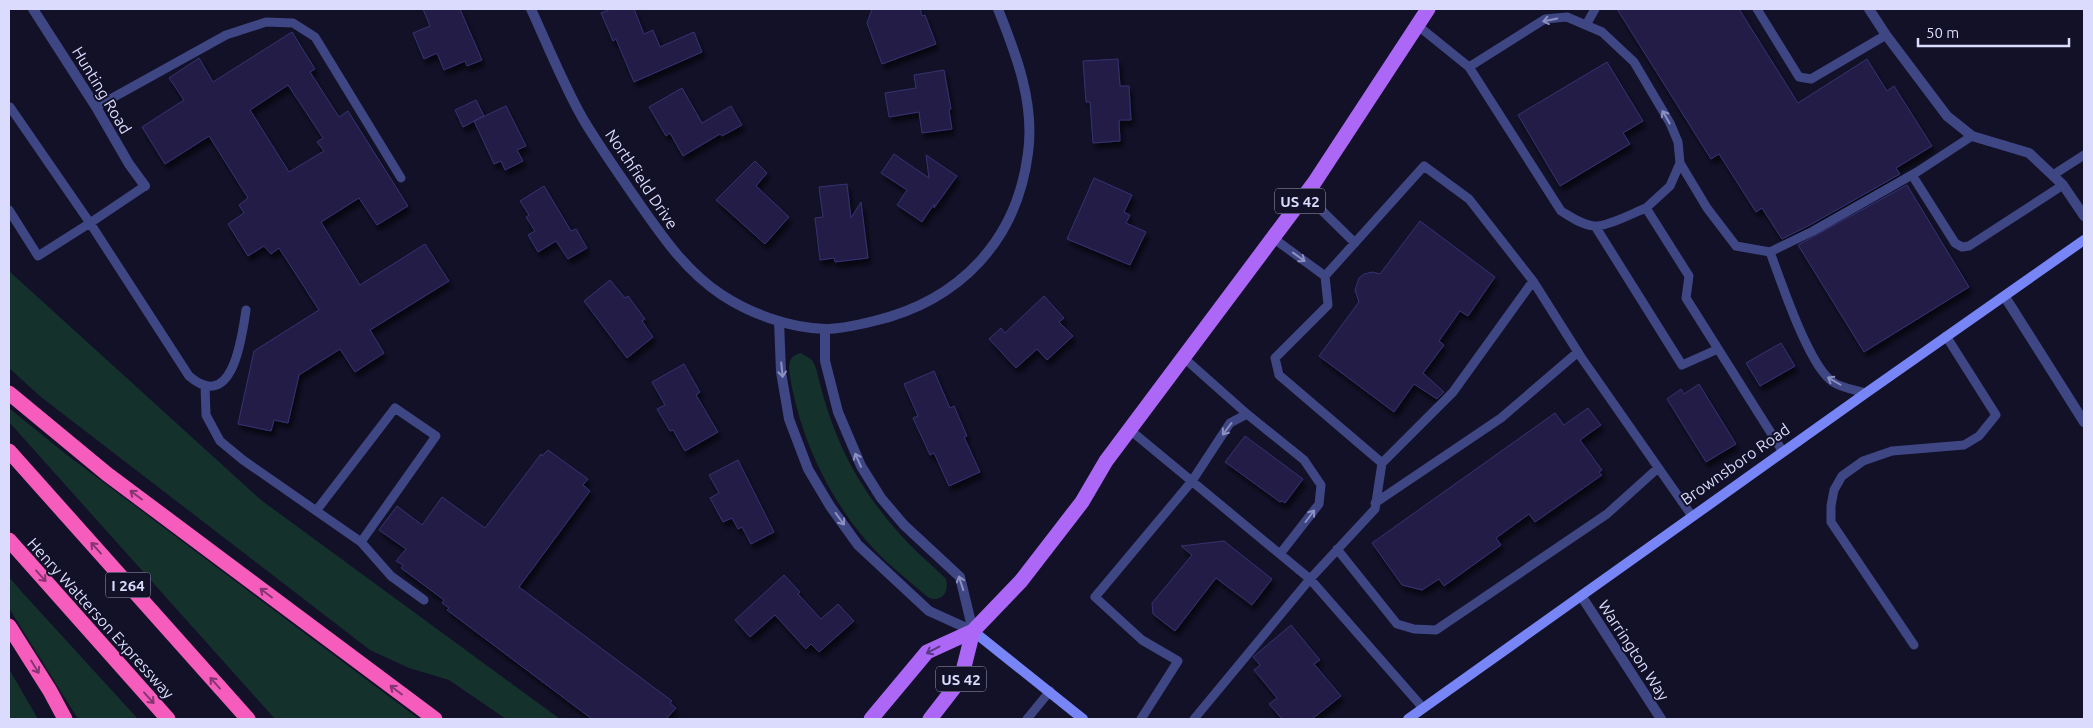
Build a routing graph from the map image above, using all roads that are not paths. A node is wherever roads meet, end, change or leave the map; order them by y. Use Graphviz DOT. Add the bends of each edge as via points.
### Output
graph roads {
  1 [pos="33,9"];
  2 [pos="531,9"];
  3 [pos="998,9"];
  4 [pos="1428,9"];
  5 [pos="1595,9"];
  6 [pos="1757,9"];
  7 [pos="1869,9"];
  8 [pos="1417,25"];
  9 [pos="1586,25"];
  10 [pos="1886,36"];
  11 [pos="1469,67"];
  12 [pos="96,107"];
  13 [pos="9,108"];
  14 [pos="1972,136"];
  15 [pos="2084,154"];
  16 [pos="1680,162"];
  17 [pos="1912,175"];
  18 [pos="2053,175"];
  19 [pos="402,178"];
  20 [pos="2063,185"];
  21 [pos="145,186"];
  22 [pos="1305,194"];
  23 [pos="1646,208"];
  24 [pos="9,210"];
  25 [pos="2084,216"];
  26 [pos="90,223"];
  27 [pos="1595,226"];
  28 [pos="1273,238"];
  29 [pos="2084,240"];
  30 [pos="1355,243"];
  31 [pos="1770,252"];
  32 [pos="1326,276"];
  33 [pos="1533,281"];
  34 [pos="2005,297"];
  35 [pos="246,310"];
  36 [pos="778,321"];
  37 [pos="825,329"];
  38 [pos="1946,336"];
  39 [pos="1718,349"];
  40 [pos="1578,352"];
  41 [pos="1184,358"];
  42 [pos="205,385"];
  43 [pos="1866,393"];
  44 [pos="9,394"];
  45 [pos="1247,414"];
  46 [pos="2084,422"];
  47 [pos="1130,430"];
  48 [pos="9,451"];
  49 [pos="1783,452"];
  50 [pos="1382,463"];
  51 [pos="1658,468"];
  52 [pos="1192,481"];
  53 [pos="1375,503"];
  54 [pos="316,511"];
  55 [pos="1692,516"];
  56 [pos="9,540"];
  57 [pos="361,542"];
  58 [pos="1337,550"];
  59 [pos="1280,554"];
  60 [pos="1310,579"];
  61 [pos="1582,597"];
  62 [pos="424,600"];
  63 [pos="9,626"];
  64 [pos="973,630"];
  65 [pos="1914,645"];
  66 [pos="1050,691"];
  67 [pos="1423,708"];
  68 [pos="65,719"];
  69 [pos="168,719"];
  70 [pos="248,719"];
  71 [pos="435,719"];
  72 [pos="871,719"];
  73 [pos="930,719"];
  74 [pos="1027,719"];
  75 [pos="1083,719"];
  76 [pos="1141,719"];
  77 [pos="1194,719"];
  78 [pos="1408,719"];
  79 [pos="1660,719"];
  1 -- 12 [label="street, Hunting Road"];
  2 -- 36 [label="street, Northfield Drive" via="582,117 665,240 710,287 724,297"];
  3 -- 37 [label="street, Northfield Drive" via="1019,66 1030,131 1025,173 1006,223 984,256 957,284 924,305 888,318"];
  4 -- 8 [label="main road, US 42"];
  5 -- 9 [label="lane"];
  6 -- 10 [label="lane" via="1799,77 1811,79"];
  7 -- 10 [label="street"];
  8 -- 11 [label="lane"];
  8 -- 22 [label="main road, US 42"];
  9 -- 11 [label="lane, one-way" via="1567,17 1545,19"];
  16 -- 9 [label="lane, one-way" via="1678,142 1670,123 1634,62 1602,32"];
  10 -- 14 [label="street" via="1947,116"];
  11 -- 27 [label="lane" via="1561,211 1582,223"];
  12 -- 19 [label="lane" via="226,35 266,22 293,23 315,38"];
  12 -- 21 [label="street, Hunting Road"];
  13 -- 26 [label="lane"];
  14 -- 17 [label="lane"];
  14 -- 18 [label="street" via="2029,153"];
  15 -- 18 [label="lane"];
  16 -- 23 [label="lane" via="1670,186"];
  16 -- 31 [label="lane" via="1707,208 1736,246"];
  17 -- 20 [label="lane" via="1955,243 1962,247 1969,246"];
  17 -- 31 [label="lane"];
  18 -- 20 [label="street"];
  20 -- 25 [label="street"];
  21 -- 26 [label="lane"];
  22 -- 28 [label="main road, US 42"];
  22 -- 30 [label="lane"];
  23 -- 27 [label="lane"];
  23 -- 39 [label="lane" via="1688,276 1686,298"];
  24 -- 26 [label="lane" via="38,256"];
  26 -- 42 [label="lane" via="189,376"];
  27 -- 39 [label="lane" via="1682,365"];
  28 -- 32 [label="lane, one-way"];
  28 -- 41 [label="main road, US 42"];
  29 -- 34 [label="street, Brownsboro Road"];
  30 -- 32 [label="lane"];
  30 -- 33 [label="lane" via="1424,166 1469,198"];
  43 -- 31 [label="lane, one-way" via="1834,383 1822,373 1794,316"];
  32 -- 50 [label="lane" via="1328,305 1275,358 1279,375"];
  33 -- 40 [label="lane"];
  33 -- 50 [label="lane" via="1453,392"];
  34 -- 38 [label="street, Brownsboro Road"];
  34 -- 46 [label="street"];
  35 -- 42 [label="lane" via="239,351 231,371 222,382"];
  36 -- 37 [label="street, Northfield Drive"];
  36 -- 64 [label="street, one-way" via="781,372 789,419 808,469 830,506 858,545 929,611"];
  64 -- 37 [label="street, one-way" via="960,577 904,525 881,498 861,466 838,412 825,361"];
  38 -- 43 [label="street, Brownsboro Road"];
  38 -- 65 [label="lane" via="1996,415 1979,436 1964,445 1892,451 1863,461 1842,476 1830,506 1831,522 1843,542"];
  39 -- 49 [label="lane"];
  40 -- 51 [label="lane"];
  40 -- 53 [label="lane" via="1501,418"];
  41 -- 45 [label="lane"];
  41 -- 47 [label="main road, US 42"];
  42 -- 54 [label="lane" via="206,415 220,441"];
  43 -- 49 [label="street, Brownsboro Road"];
  71 -- 44 [label="highway, one-way" via="107,474"];
  45 -- 52 [label="lane, one-way" via="1230,423"];
  59 -- 45 [label="lane, one-way" via="1319,504 1321,485 1304,460"];
  47 -- 52 [label="lane"];
  47 -- 64 [label="main road, US 42" via="1106,461 1082,502 1021,581"];
  70 -- 48 [label="highway, I 264, one-way"];
  49 -- 55 [label="street, Brownsboro Road"];
  50 -- 53 [label="lane"];
  51 -- 55 [label="lane"];
  51 -- 58 [label="lane" via="1607,514 1436,630 1397,624"];
  52 -- 59 [label="lane"];
  52 -- 76 [label="lane" via="1096,596 1142,640 1178,661"];
  53 -- 58 [label="lane" via="1374,509"];
  54 -- 57 [label="lane"];
  54 -- 57 [label="lane" via="395,408 436,436"];
  55 -- 61 [label="street, Brownsboro Road"];
  56 -- 69 [label="highway, Henry Watterson Expressway, one-way"];
  57 -- 62 [label="lane" via="391,576"];
  58 -- 60 [label="lane"];
  59 -- 60 [label="lane"];
  60 -- 67 [label="lane"];
  60 -- 77 [label="lane"];
  61 -- 67 [label="street, Brownsboro Road"];
  61 -- 79 [label="street, Warrington Way"];
  63 -- 68 [label="highway, one-way"];
  64 -- 66 [label="street"];
  64 -- 72 [label="main road, US 42, one-way" via="927,652"];
  64 -- 73 [label="main road, US 42" via="961,679"];
  66 -- 74 [label="lane"];
  66 -- 75 [label="street"];
  67 -- 78 [label="street, Brownsboro Road"];
}
